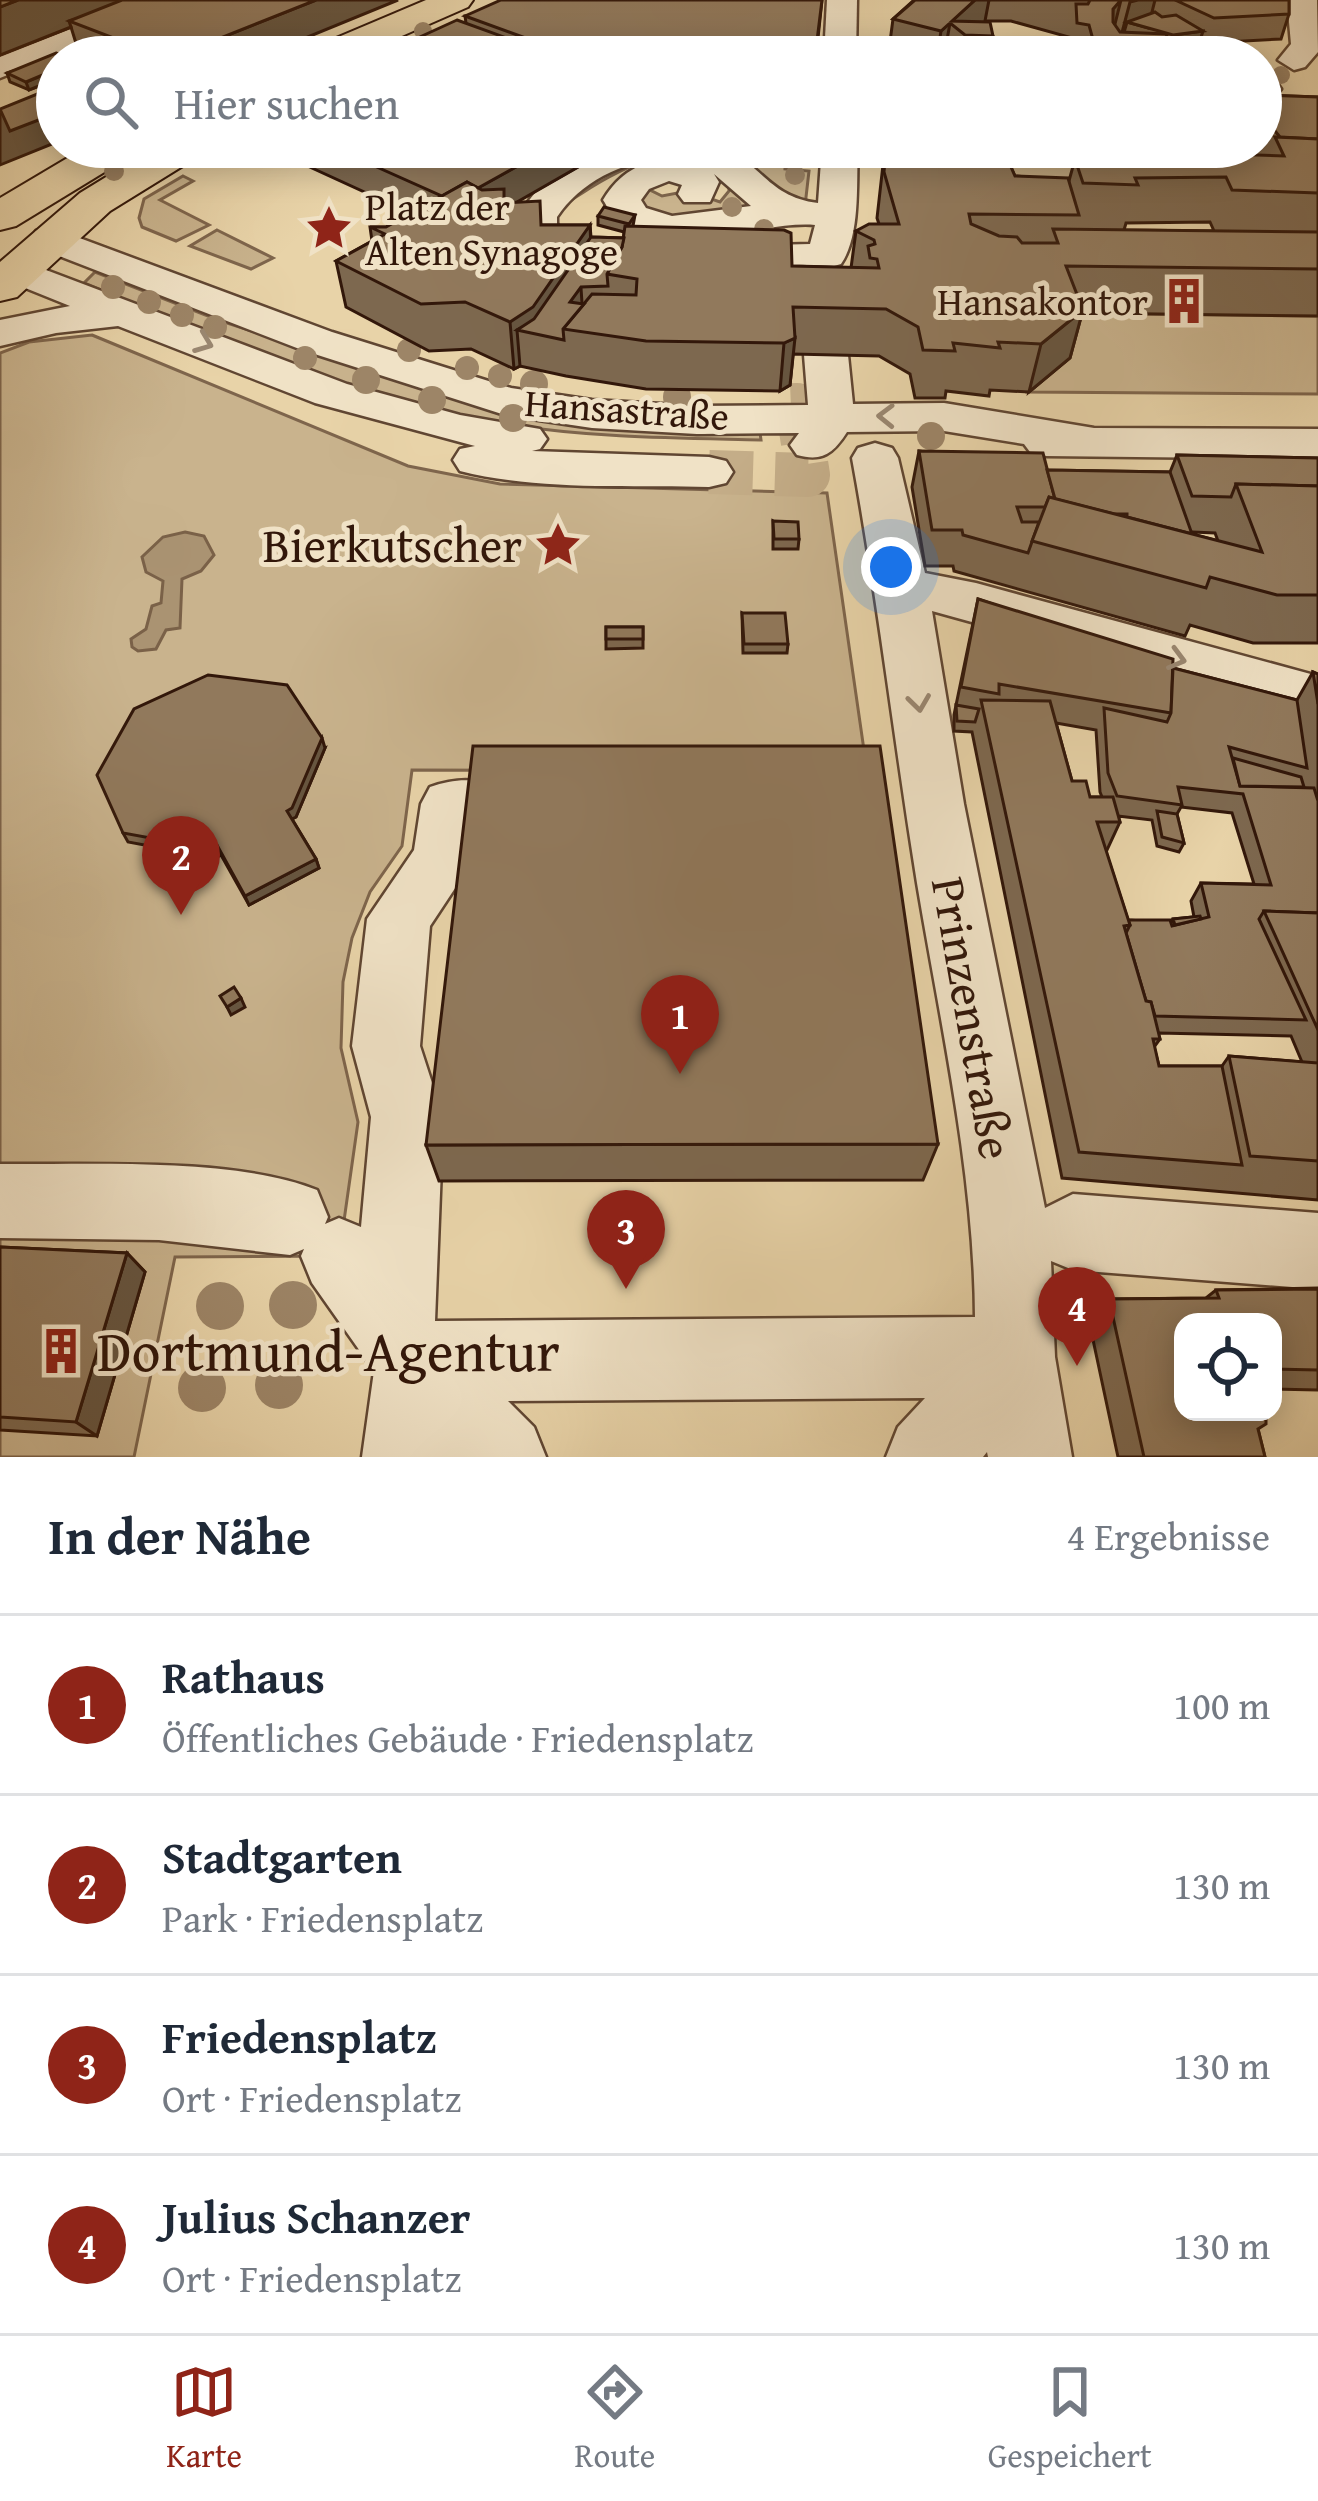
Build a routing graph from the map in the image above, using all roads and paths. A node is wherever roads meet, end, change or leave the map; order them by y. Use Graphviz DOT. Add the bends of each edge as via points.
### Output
graph roads {
  1 [pos="171,0"];
  2 [pos="456,0"];
  3 [pos="842,0"];
  4 [pos="493,9"];
  5 [pos="80,36"];
  6 [pos="372,36"];
  7 [pos="433,36"];
  8 [pos="841,36"];
  9 [pos="36,54"];
  10 [pos="0,68"];
  11 [pos="80,168"];
  12 [pos="150,168"];
  13 [pos="597,168"];
  14 [pos="640,168"];
  15 [pos="706,168"];
  16 [pos="730,168"];
  17 [pos="846,168"];
  18 [pos="878,196"];
  19 [pos="837,205"];
  20 [pos="787,212"];
  21 [pos="0,221"];
  22 [pos="761,254"];
  23 [pos="17,265"];
  24 [pos="123,312"];
  25 [pos="0,333"];
  26 [pos="826,355"];
  27 [pos="432,379"];
  28 [pos="733,407"];
  29 [pos="398,412"];
  30 [pos="815,434"];
  31 [pos="946,439"];
  32 [pos="1311,444"];
  33 [pos="875,458"];
  34 [pos="709,472"];
  35 [pos="902,587"];
  36 [pos="1318,698"];
  37 [pos="446,804"];
  38 [pos="0,1201"];
  39 [pos="1043,1232"];
  40 [pos="1318,1251"];
  41 [pos="404,1345"];
  42 [pos="1015,1357"];
  43 [pos="404,1457"];
  44 [pos="504,1457"];
  45 [pos="928,1457"];
  46 [pos="1030,1457"];
  1 -- 5 [label="street"];
  2 -- 6 [label="main road"];
  3 -- 8 [label="street"];
  4 -- 7 [label="main road"];
  9 -- 10 [label="street"];
  11 -- 21 [label="main road"];
  12 -- 23 [label="main road"];
  13 -- 22 [label="street" via="547,199 535,218 547,239 574,250"];
  14 -- 22 [label="street" via="569,206 568,228"];
  15 -- 20 [label="street" via="720,181 705,196 694,174 667,169 644,175 622,200 634,217 670,227"];
  16 -- 20 [label="street"];
  17 -- 19 [label="street"];
  18 -- 19 [label="street"];
  19 -- 20 [label="street"];
  19 -- 22 [label="street" via="834,270"];
  21 -- 23 [label="main road"];
  23 -- 24 [label="street, Hansastraße"];
  23 -- 27 [label="street, Hansastraße"];
  24 -- 25 [label="street"];
  24 -- 29 [label="street, Hansastraße, one-way"];
  26 -- 30 [label="street"];
  27 -- 28 [label="street" via="625,403"];
  27 -- 30 [label="street, Hansastraße" via="592,414"];
  29 -- 30 [label="street, Hansastraße" via="516,438 661,448"];
  29 -- 34 [label="street" via="421,449 451,456"];
  31 -- 30 [label="street, Hansastraße, one-way"];
  30 -- 33 [label="street, Hansastraße" via="822,457"];
  31 -- 32 [label="street"];
  31 -- 32 [label="street, Hansastraße"];
  31 -- 33 [label="street, Hansastraße"];
  33 -- 35 [label="street, Prinzenstraße"];
  35 -- 36 [label="street, one-way"];
  35 -- 39 [label="street, Prinzenstraße, one-way" via="903,804"];
  37 -- 41 [label="street" via="444,857 399,919 386,1046 407,1117"];
  38 -- 41 [label="street" via="159,1203 314,1237"];
  39 -- 40 [label="street"];
  39 -- 42 [label="street, Prinzenstraße"];
  41 -- 42 [label="street"];
  41 -- 43 [label="street"];
  41 -- 44 [label="street"];
  42 -- 45 [label="street"];
  42 -- 46 [label="street, Prinzenstraße"];
}
